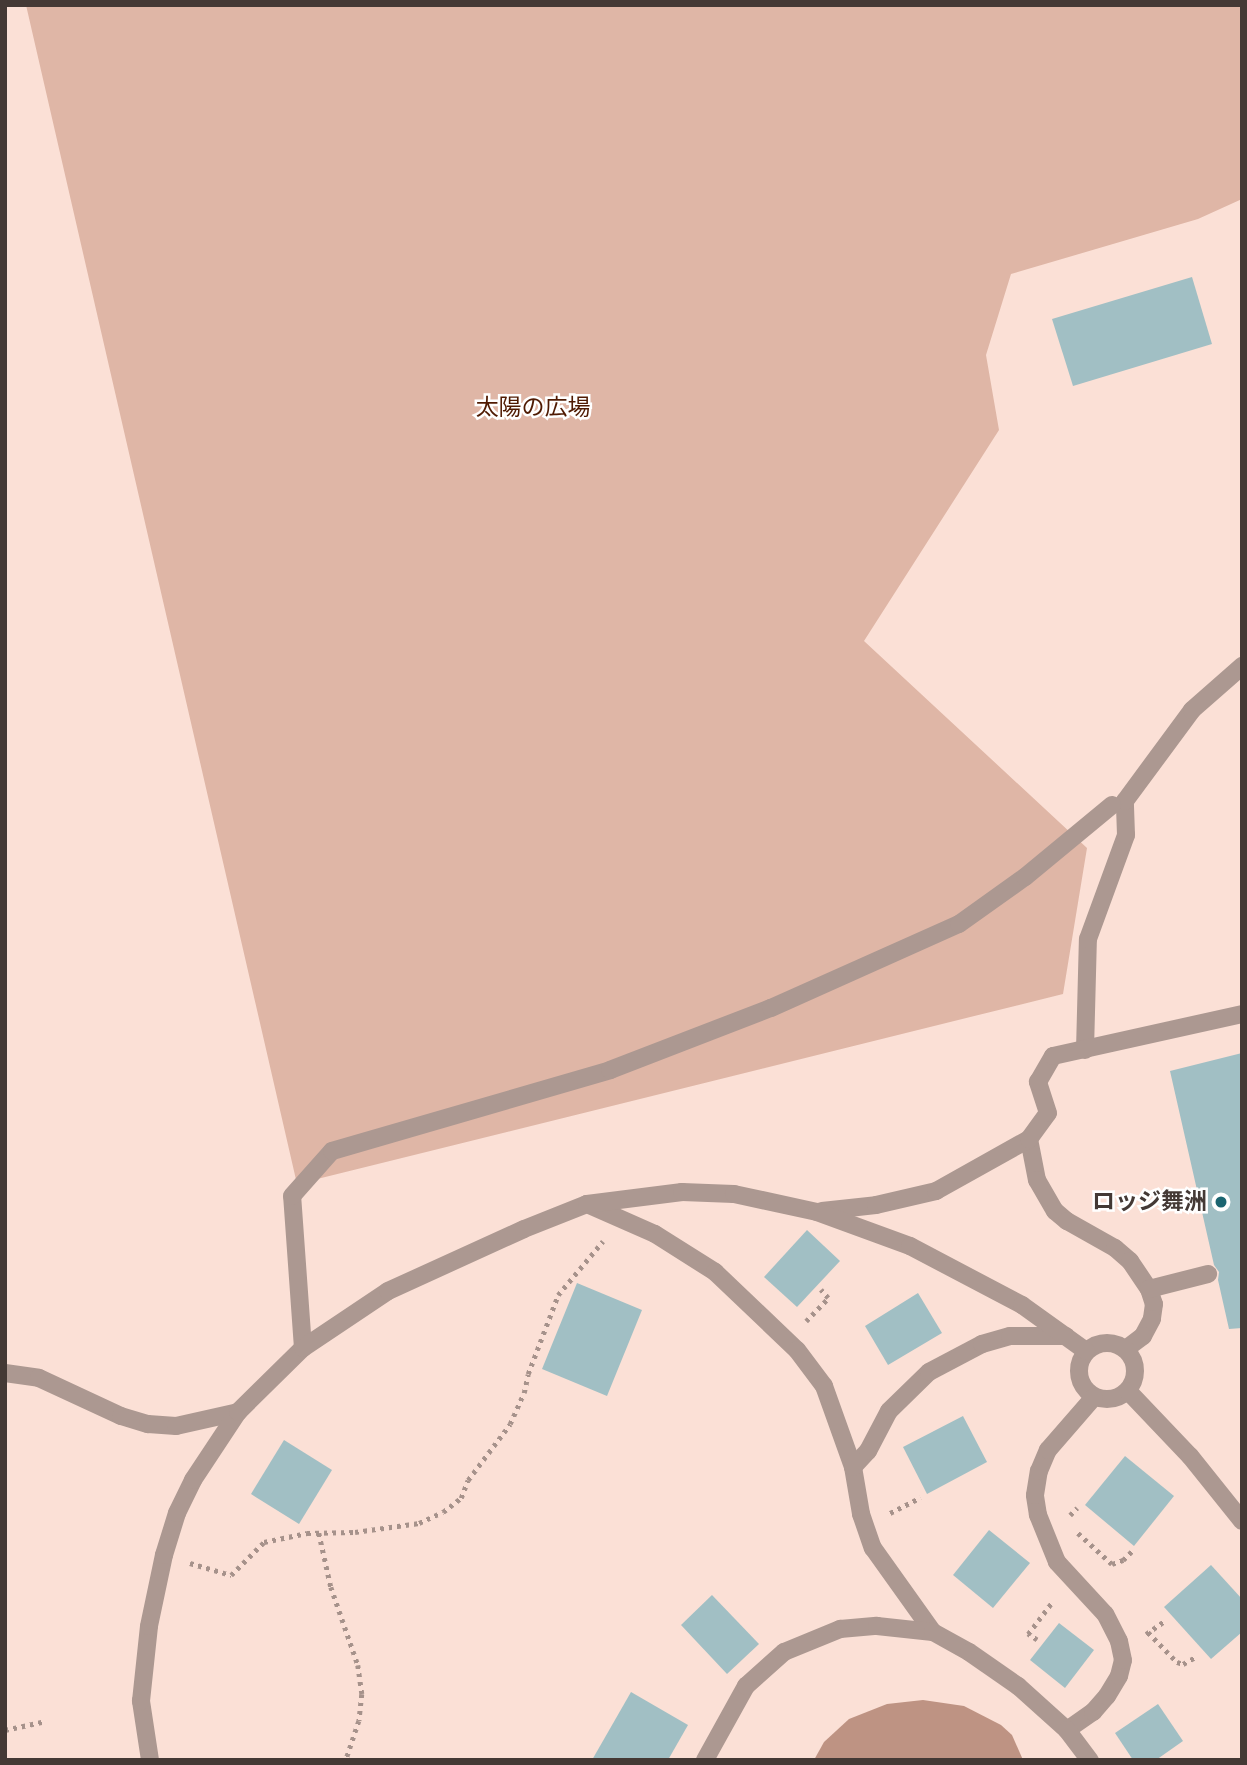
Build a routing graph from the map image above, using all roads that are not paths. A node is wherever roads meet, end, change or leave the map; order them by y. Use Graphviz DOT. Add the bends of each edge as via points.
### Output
graph roads {
  1 [pos="1242,666"];
  2 [pos="1112,805"];
  3 [pos="1242,1014"];
  4 [pos="1085,1050"];
  5 [pos="1029,1139"];
  6 [pos="587,1204"];
  7 [pos="817,1212"];
  8 [pos="1208,1274"];
  9 [pos="1149,1289"];
  10 [pos="1066,1336"];
  11 [pos="303,1348"];
  12 [pos="1126,1349"];
  13 [pos="1086,1351"];
  14 [pos="5,1373"];
  15 [pos="1128,1391"];
  16 [pos="1094,1397"];
  17 [pos="238,1412"];
  18 [pos="853,1467"];
  19 [pos="1242,1521"];
  20 [pos="933,1632"];
  21 [pos="1067,1730"];
  22 [pos="149,1760"];
  23 [pos="705,1760"];
  24 [pos="1090,1760"];
  1 -- 4 [label="lane" via="1192,710 1125,801 1126,835 1088,939"];
  2 -- 11 [label="lane" via="959,924 771,1009 610,1070 332,1151 292,1196"];
  3 -- 4 [label="lane"];
  4 -- 5 [label="lane" via="1053,1056 1038,1082 1048,1113"];
  5 -- 7 [label="lane" via="936,1191"];
  5 -- 9 [label="lane" via="1037,1180 1055,1211 1115,1248"];
  6 -- 7 [label="lane" via="682,1192 734,1194"];
  6 -- 11 [label="lane" via="388,1291"];
  6 -- 18 [label="lane" via="655,1234 715,1272 788,1340 824,1386"];
  7 -- 10 [label="lane" via="911,1246 1022,1305"];
  8 -- 9 [label="lane"];
  9 -- 12 [label="lane" via="1152,1319 1143,1336"];
  10 -- 13 [label="lane"];
  10 -- 18 [label="lane" via="1010,1336 982,1344 929,1372 889,1411 868,1451"];
  11 -- 17 [label="lane"];
  12 -- 13 [label="lane" via="1104,1342"];
  12 -- 15 [label="lane" via="1136,1370"];
  13 -- 16 [label="lane" via="1079,1377"];
  14 -- 17 [label="lane" via="39,1378 148,1424 176,1426"];
  15 -- 16 [label="lane" via="1116,1399"];
  15 -- 19 [label="lane" via="1191,1456"];
  16 -- 21 [label="lane" via="1048,1450 1035,1495 1038,1516 1057,1562 1105,1614 1123,1660 1107,1696"];
  17 -- 22 [label="lane" via="192,1480 164,1555 149,1626 141,1701"];
  18 -- 20 [label="lane" via="873,1548"];
  20 -- 21 [label="lane" via="1018,1686"];
  20 -- 23 [label="lane" via="877,1626 840,1629 784,1652 746,1686"];
  21 -- 24 [label="lane"];
}
